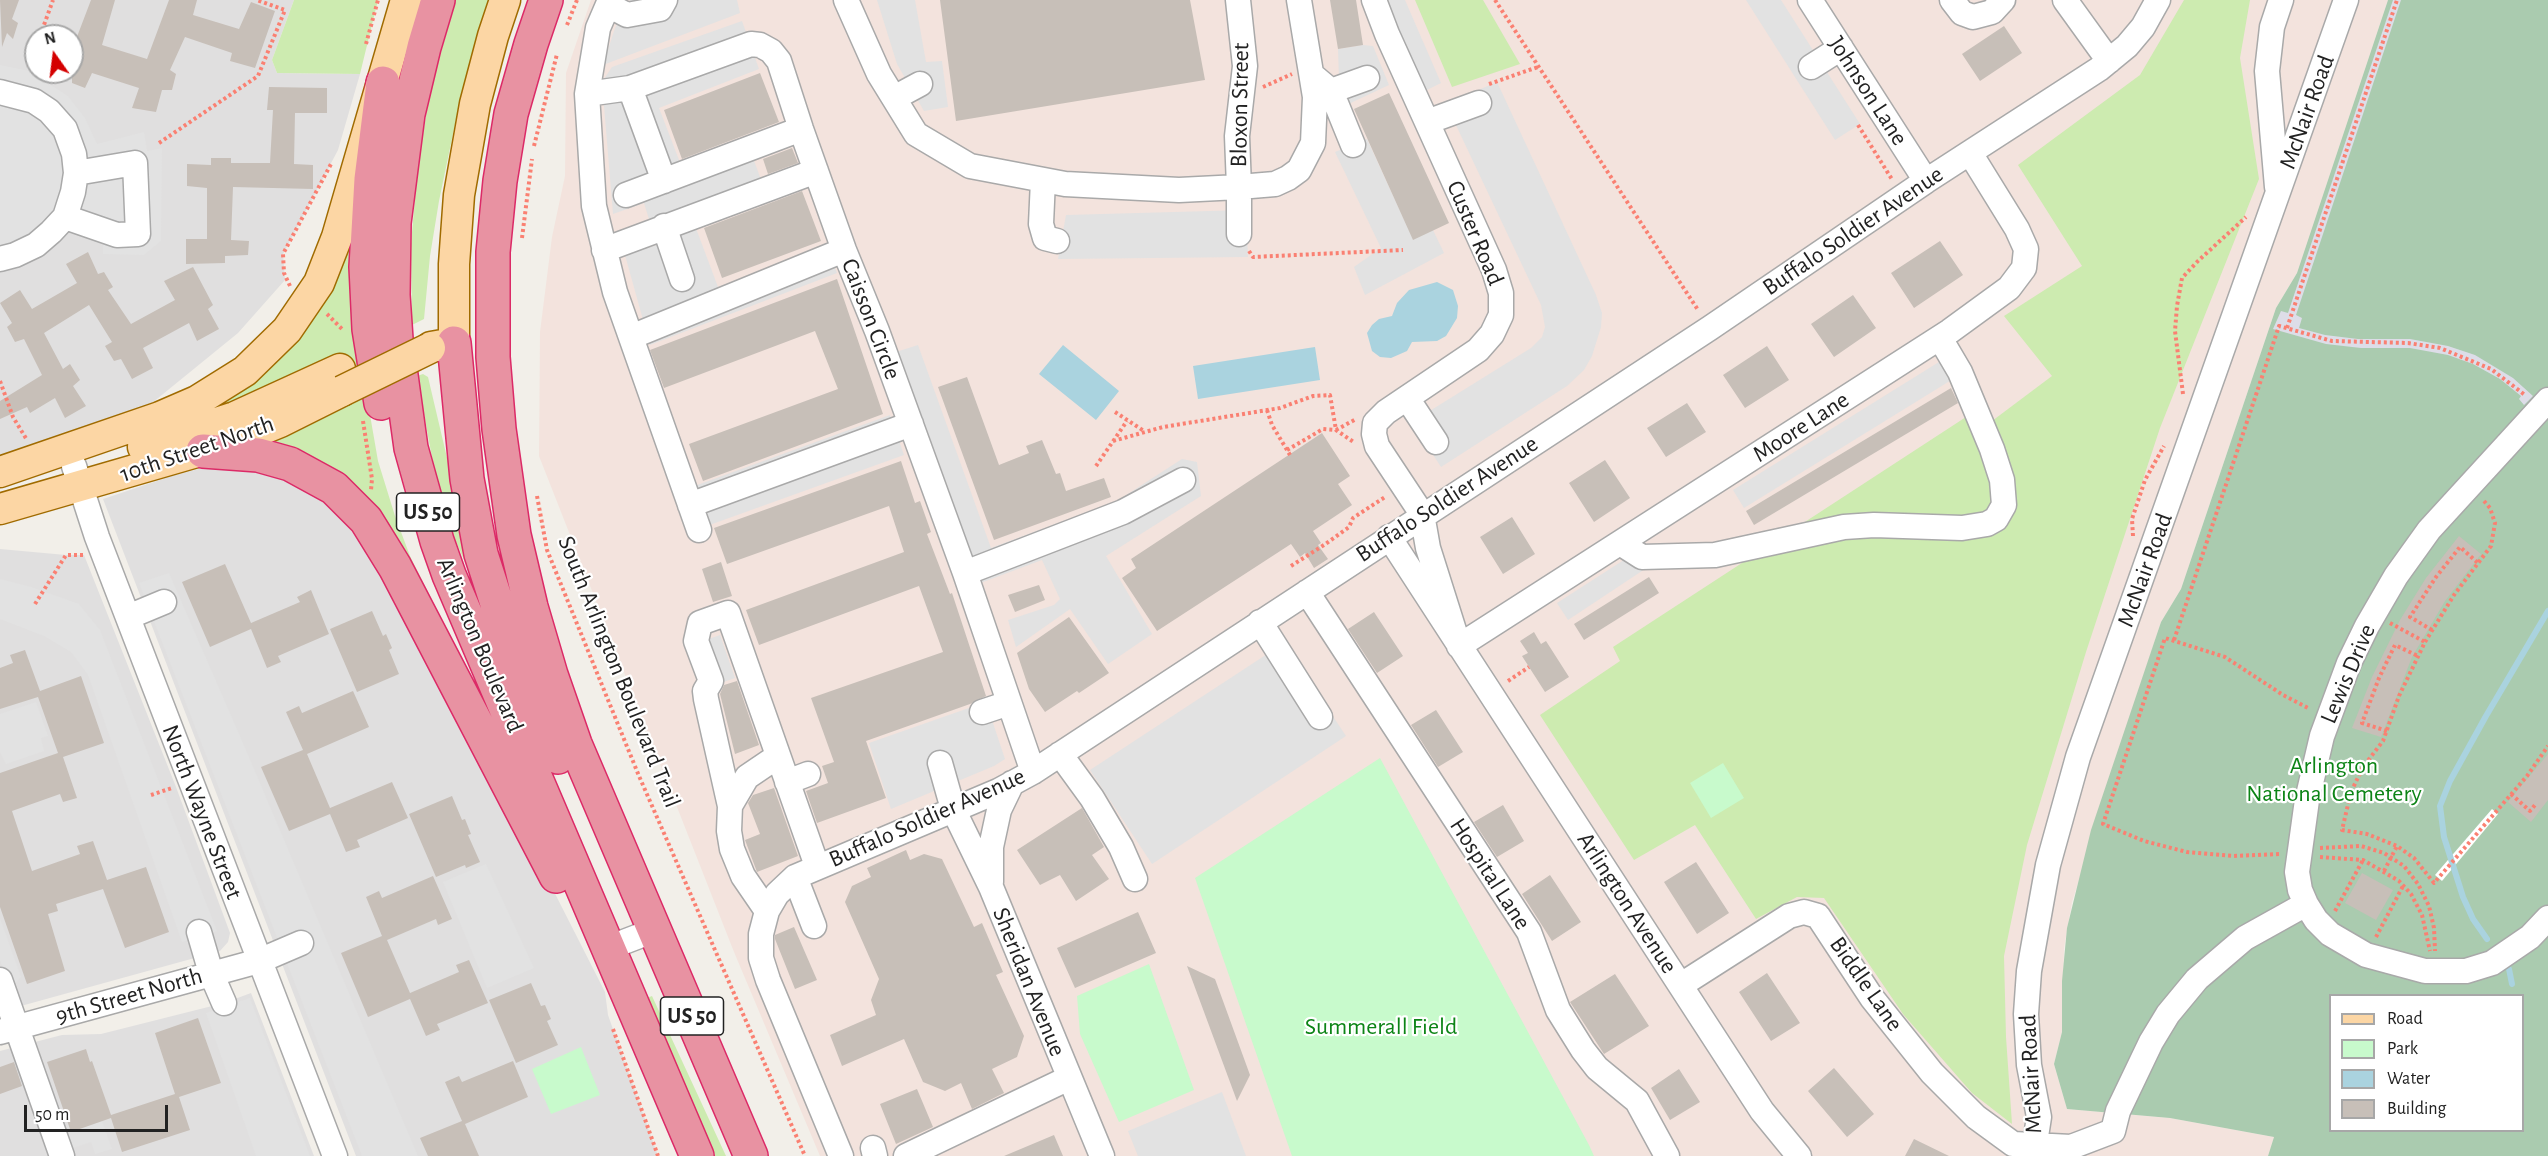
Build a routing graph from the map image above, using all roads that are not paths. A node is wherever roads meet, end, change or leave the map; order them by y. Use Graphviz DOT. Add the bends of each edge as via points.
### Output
graph roads {
  1 [pos="406,0"];
  2 [pos="438,0"];
  3 [pos="505,0"];
  4 [pos="546,0"];
  5 [pos="665,0"];
  6 [pos="846,0"];
  7 [pos="1238,0"];
  8 [pos="1299,0"];
  9 [pos="1374,0"];
  10 [pos="1810,0"];
  11 [pos="1952,0"];
  12 [pos="2003,0"];
  13 [pos="2065,0"];
  14 [pos="2158,0"];
  15 [pos="2281,0"];
  16 [pos="2346,0"];
  17 [pos="609,3"];
  18 [pos="1841,48"];
  19 [pos="2109,61"];
  20 [pos="1811,67"];
  21 [pos="1311,70"];
  22 [pos="1367,78"];
  23 [pos="382,83"];
  24 [pos="920,84"];
  25 [pos="630,88"];
  26 [pos="1331,91"];
  27 [pos="0,92"];
  28 [pos="587,94"];
  29 [pos="894,98"];
  30 [pos="1479,103"];
  31 [pos="1427,122"];
  32 [pos="801,129"];
  33 [pos="1353,145"];
  34 [pos="1970,153"];
  35 [pos="816,171"];
  36 [pos="76,173"];
  37 [pos="1043,180"];
  38 [pos="664,181"];
  39 [pos="1926,181"];
  40 [pos="1239,187"];
  41 [pos="626,195"];
  42 [pos="2277,195"];
  43 [pos="65,217"];
  44 [pos="664,226"];
  45 [pos="1239,234"];
  46 [pos="1057,241"];
  47 [pos="603,250"];
  48 [pos="844,250"];
  49 [pos="0,259"];
  50 [pos="682,279"];
  51 [pos="631,337"];
  52 [pos="441,338"];
  53 [pos="1940,338"];
  54 [pos="341,380"];
  55 [pos="1407,398"];
  56 [pos="2542,404"];
  57 [pos="911,424"];
  58 [pos="1436,442"];
  59 [pos="203,451"];
  60 [pos="0,471"];
  61 [pos="77,476"];
  62 [pos="1183,480"];
  63 [pos="0,487"];
  64 [pos="690,505"];
  65 [pos="0,509"];
  66 [pos="1422,514"];
  67 [pos="699,530"];
  68 [pos="1389,537"];
  69 [pos="1620,543"];
  70 [pos="965,573"];
  71 [pos="449,575"];
  72 [pos="1307,592"];
  73 [pos="164,602"];
  74 [pos="128,617"];
  75 [pos="1260,622"];
  76 [pos="1459,646"];
  77 [pos="1009,703"];
  78 [pos="982,712"];
  79 [pos="1320,717"];
  80 [pos="1060,754"];
  81 [pos="778,756"];
  82 [pos="940,763"];
  83 [pos="1022,777"];
  84 [pos="730,806"];
  85 [pos="953,809"];
  86 [pos="817,866"];
  87 [pos="632,876"];
  88 [pos="795,877"];
  89 [pos="1135,879"];
  90 [pos="991,887"];
  91 [pos="2306,904"];
  92 [pos="767,911"];
  93 [pos="2548,918"];
  94 [pos="814,926"];
  95 [pos="655,930"];
  96 [pos="199,932"];
  97 [pos="301,943"];
  98 [pos="608,948"];
  99 [pos="259,961"];
  100 [pos="211,973"];
  101 [pos="0,980"];
  102 [pos="1681,985"];
  103 [pos="224,1003"];
  104 [pos="8,1030"];
  105 [pos="1069,1078"];
  106 [pos="2034,1151"];
  107 [pos="62,1156"];
  108 [pos="335,1156"];
  109 [pos="697,1156"];
  110 [pos="751,1156"];
  111 [pos="841,1156"];
  112 [pos="906,1156"];
  113 [pos="1102,1156"];
  114 [pos="1667,1156"];
  115 [pos="1799,1156"];
  1 -- 23 [label="main road"];
  2 -- 71 [label="highway, Arlington Boulevard / US 50" via="415,83 402,151 394,223 393,295 400,383 411,448"];
  3 -- 52 [label="main road" via="483,70 462,175"];
  4 -- 87 [label="highway, US 50" via="511,114 495,218 492,322 499,429 516,544 551,675 588,777"];
  5 -- 17 [label="street" via="660,9 627,15"];
  6 -- 29 [label="street"];
  7 -- 40 [label="street, Bloxon Street" via="1245,66 1237,136"];
  8 -- 21 [label="street, Bloxon Street"];
  9 -- 31 [label="street, Custer Road"];
  10 -- 18 [label="street, Johnson Lane"];
  11 -- 12 [label="street" via="1962,13 1973,17 1992,12"];
  13 -- 19 [label="street"];
  14 -- 19 [label="street, Buffalo Soldier Avenue" via="2134,38"];
  15 -- 42 [label="street" via="2272,27 2267,71"];
  16 -- 42 [label="street, McNair Road"];
  17 -- 28 [label="street" via="598,28"];
  18 -- 20 [label="street"];
  18 -- 39 [label="street, Johnson Lane"];
  19 -- 34 [label="street, Buffalo Soldier Avenue"];
  21 -- 26 [label="street"];
  21 -- 40 [label="street, Bloxon Street" via="1316,124 1313,143 1299,170 1275,184"];
  22 -- 26 [label="street"];
  23 -- 60 [label="main road" via="329,260 308,301 273,345 230,382 197,401"];
  23 -- 71 [label="highway" via="366,267 374,364 403,500"];
  24 -- 29 [label="street"];
  25 -- 28 [label="street, Caisson Circle"];
  25 -- 32 [label="street, Caisson Circle" via="738,48 760,45 779,61"];
  25 -- 38 [label="street"];
  26 -- 33 [label="street"];
  27 -- 36 [label="street" via="33,101 49,111 64,129 74,154"];
  28 -- 47 [label="street" via="594,206"];
  29 -- 37 [label="street" via="916,134 970,166"];
  30 -- 31 [label="street"];
  31 -- 55 [label="street, Custer Road" via="1494,270 1501,293 1501,315 1478,350"];
  32 -- 35 [label="street, Caisson Circle"];
  32 -- 38 [label="street"];
  34 -- 39 [label="street, Buffalo Soldier Avenue"];
  34 -- 53 [label="street, Moore Lane" via="2018,229 2026,249 2024,268 2009,288"];
  35 -- 44 [label="street"];
  35 -- 48 [label="street, Caisson Circle"];
  36 -- 43 [label="street"];
  36 -- 43 [label="street" via="135,163 138,234 117,235"];
  37 -- 40 [label="street" via="1179,190"];
  37 -- 46 [label="street" via="1041,224 1045,238"];
  38 -- 41 [label="street"];
  39 -- 66 [label="street, Buffalo Soldier Avenue" via="1710,328"];
  40 -- 45 [label="street"];
  42 -- 106 [label="street, McNair Road" via="2079,757 2048,865 2029,971 2026,1014 2029,1065 2039,1117"];
  43 -- 49 [label="street" via="36,245"];
  44 -- 47 [label="street"];
  44 -- 50 [label="street"];
  47 -- 51 [label="street"];
  48 -- 51 [label="street"];
  48 -- 57 [label="street, Caisson Circle"];
  51 -- 64 [label="street"];
  52 -- 54 [label="main road, 10th Street North, bridge"];
  52 -- 87 [label="highway" via="480,545 511,647 561,764"];
  53 -- 69 [label="street, Moore Lane"];
  53 -- 69 [label="street" via="1960,372 2002,480 2004,505 2001,513 1987,524 1962,528 1844,527 1715,555 1642,557"];
  54 -- 59 [label="main road, 10th Street North" via="280,422"];
  54 -- 61 [label="main road, 10th Street North"];
  55 -- 58 [label="street"];
  55 -- 66 [label="street, Custer Road" via="1375,423 1374,434 1377,446"];
  56 -- 91 [label="street, Lewis Drive" via="2429,530 2396,576 2357,647 2328,717 2307,800 2297,872"];
  57 -- 64 [label="street"];
  57 -- 70 [label="street, Caisson Circle"];
  59 -- 61 [label="main road, 10th Street North"];
  59 -- 98 [label="highway" via="258,455 290,464 334,488 366,520 395,567 555,875"];
  61 -- 63 [label="main road, 10th Street North"];
  61 -- 65 [label="main road, 10th Street North"];
  61 -- 74 [label="street, North Wayne Street"];
  62 -- 70 [label="street" via="1123,512"];
  64 -- 67 [label="street"];
  66 -- 68 [label="street, Buffalo Soldier Avenue"];
  66 -- 76 [label="street, Arlington Avenue" via="1428,548"];
  68 -- 72 [label="street, Buffalo Soldier Avenue"];
  68 -- 76 [label="street, Arlington Avenue"];
  69 -- 76 [label="street, Moore Lane"];
  70 -- 77 [label="street, Caisson Circle"];
  71 -- 98 [label="highway, Arlington Boulevard / US 50"];
  72 -- 75 [label="street, Buffalo Soldier Avenue"];
  72 -- 114 [label="street, Hospital Lane" via="1529,932 1558,1010 1583,1050 1597,1068 1636,1101"];
  73 -- 74 [label="street"];
  74 -- 99 [label="street, North Wayne Street"];
  75 -- 79 [label="street"];
  75 -- 80 [label="street, Buffalo Soldier Avenue"];
  76 -- 102 [label="street, Arlington Avenue"];
  77 -- 78 [label="street"];
  77 -- 83 [label="street, Caisson Circle"];
  80 -- 83 [label="street, Buffalo Soldier Avenue"];
  80 -- 89 [label="street" via="1092,798"];
  81 -- 84 [label="street" via="747,777"];
  81 -- 84 [label="street" via="773,711 728,613 700,623 696,641 711,681 705,691 706,699"];
  81 -- 86 [label="street" via="797,778"];
  82 -- 85 [label="street, Sheridan Avenue"];
  83 -- 85 [label="street, Buffalo Soldier Avenue"];
  83 -- 90 [label="street" via="999,810 991,847"];
  84 -- 92 [label="street" via="732,849 742,876"];
  85 -- 86 [label="street, Buffalo Soldier Avenue"];
  85 -- 90 [label="street, Sheridan Avenue"];
  86 -- 88 [label="street, Buffalo Soldier Avenue"];
  87 -- 95 [label="highway, US 50"];
  88 -- 92 [label="street, Buffalo Soldier Avenue" via="777,894"];
  88 -- 94 [label="street"];
  90 -- 105 [label="street, Sheridan Avenue"];
  91 -- 93 [label="street" via="2327,932 2366,955 2433,972 2483,967 2499,960 2523,944"];
  91 -- 106 [label="street" via="2234,946 2182,996 2151,1042 2118,1111 2113,1131 2071,1147"];
  92 -- 111 [label="street, Buffalo Soldier Avenue" via="760,934 761,958"];
  95 -- 98 [label="street"];
  95 -- 110 [label="highway, US 50"];
  96 -- 100 [label="street"];
  97 -- 99 [label="street, 9th Street North"];
  98 -- 109 [label="highway, Arlington Boulevard / US 50"];
  99 -- 100 [label="street, 9th Street North"];
  99 -- 108 [label="street, North Wayne Street"];
  100 -- 103 [label="street"];
  100 -- 104 [label="street, 9th Street North"];
  101 -- 104 [label="street"];
  102 -- 106 [label="street, Biddle Lane" via="1790,916 1804,912 1818,916 1872,998 1932,1073 1976,1117 2013,1144"];
  102 -- 115 [label="street, Arlington Avenue" via="1762,1112"];
  104 -- 107 [label="street"];
  105 -- 112 [label="street"];
  105 -- 113 [label="street, Sheridan Avenue"];
}
